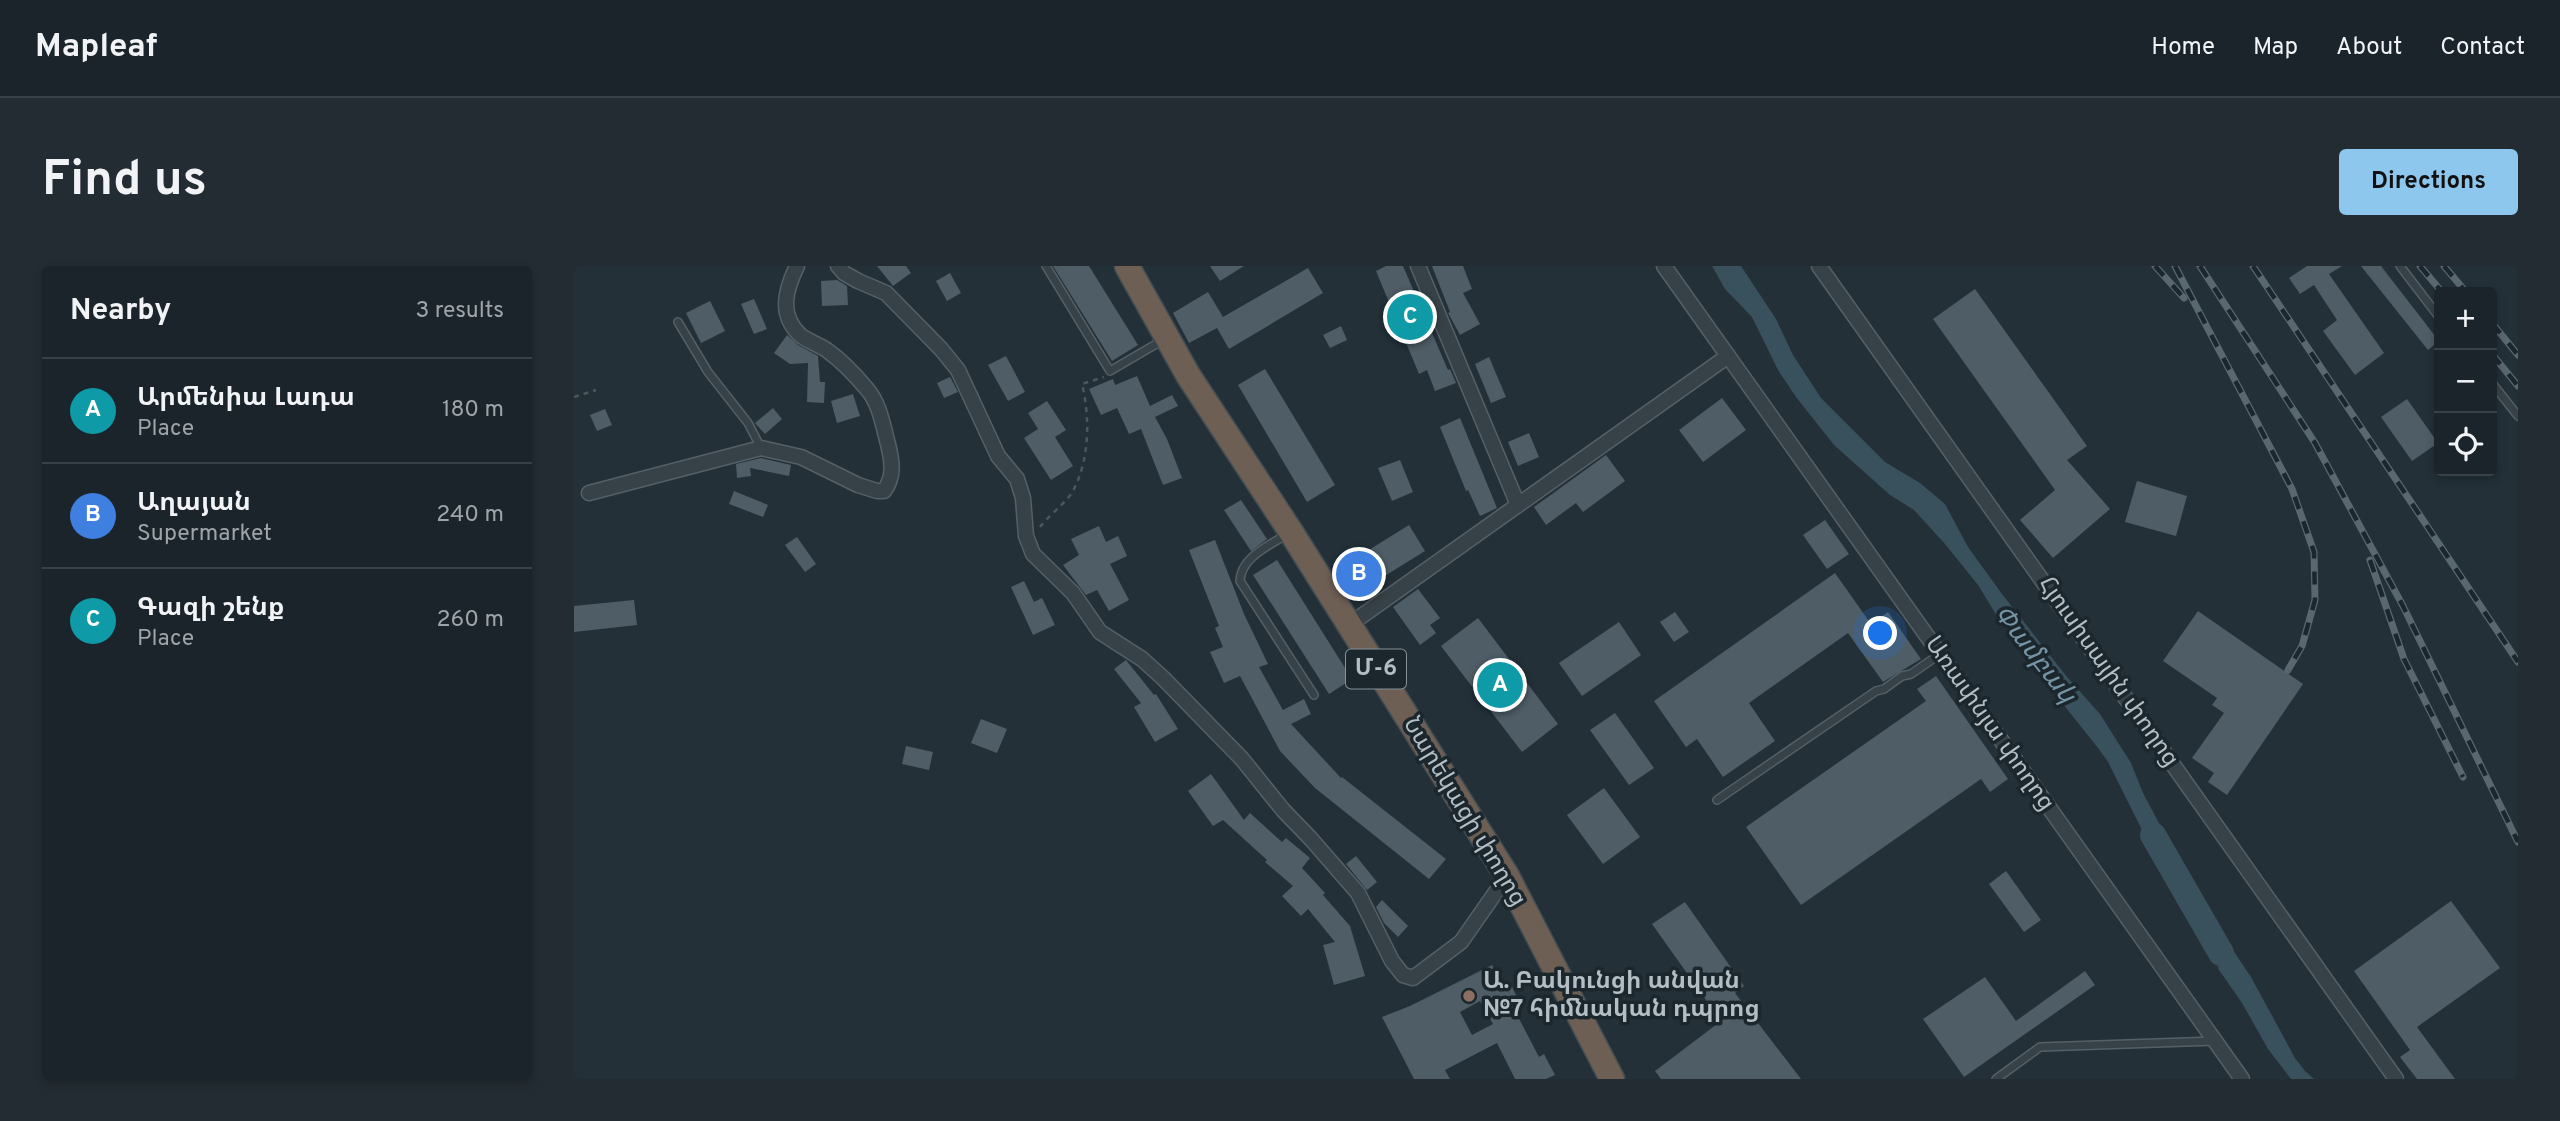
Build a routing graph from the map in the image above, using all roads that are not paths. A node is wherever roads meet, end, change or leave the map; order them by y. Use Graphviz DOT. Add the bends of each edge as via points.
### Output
graph roads {
  1 [pos="797,266"];
  2 [pos="838,266"];
  3 [pos="1045,266"];
  4 [pos="1127,266"];
  5 [pos="1418,266"];
  6 [pos="1664,266"];
  7 [pos="1819,266"];
  8 [pos="2400,266"];
  9 [pos="2434,310"];
  10 [pos="678,322"];
  11 [pos="1167,337"];
  12 [pos="1728,356"];
  13 [pos="2497,389"];
  14 [pos="2518,416"];
  15 [pos="761,448"];
  16 [pos="589,493"];
  17 [pos="1518,505"];
  18 [pos="1291,532"];
  19 [pos="1349,625"];
  20 [pos="1940,654"];
  21 [pos="1314,695"];
  22 [pos="1717,800"];
  23 [pos="1507,876"];
  24 [pos="2215,1041"];
  25 [pos="1612,1079"];
  26 [pos="1996,1079"];
  27 [pos="2242,1079"];
  28 [pos="2396,1079"];
  1 -- 15 [label="street" via="786,289 791,325 831,353 869,390 883,425 892,473 884,491 877,491 801,457"];
  2 -- 23 [label="street" via="886,293 958,370 998,456 1017,479 1033,554 1073,593 1100,632 1142,659 1242,759 1358,893 1403,975 1413,978 1461,942"];
  3 -- 11 [label="lane" via="1110,371"];
  4 -- 11 [label="highway, Նարեկացի փողոց / Մ-6"];
  5 -- 17 [label="street"];
  6 -- 12 [label="street, Առափնյա փողոց"];
  7 -- 28 [label="street, Հյուսիսային փողոց"];
  8 -- 9 [label="lane"];
  10 -- 15 [label="lane"];
  11 -- 18 [label="highway, Նարեկացի փողոց / Մ-6"];
  12 -- 17 [label="street"];
  12 -- 20 [label="street, Առափնյա փողոց"];
  13 -- 14 [label="lane"];
  15 -- 16 [label="street"];
  17 -- 19 [label="street"];
  18 -- 19 [label="highway, Նարեկացի փողոց / Մ-6"];
  18 -- 21 [label="lane" via="1250,558 1240,581"];
  19 -- 23 [label="highway, Նարեկացի փողոց / Մ-6"];
  20 -- 22 [label="lane" via="1876,691"];
  20 -- 24 [label="street, Առափնյա փողոց"];
  23 -- 25 [label="highway, Նարեկացի փողոց / Մ-6"];
  24 -- 26 [label="lane" via="2040,1047"];
  24 -- 27 [label="street, Առափնյա փողոց"];
}
